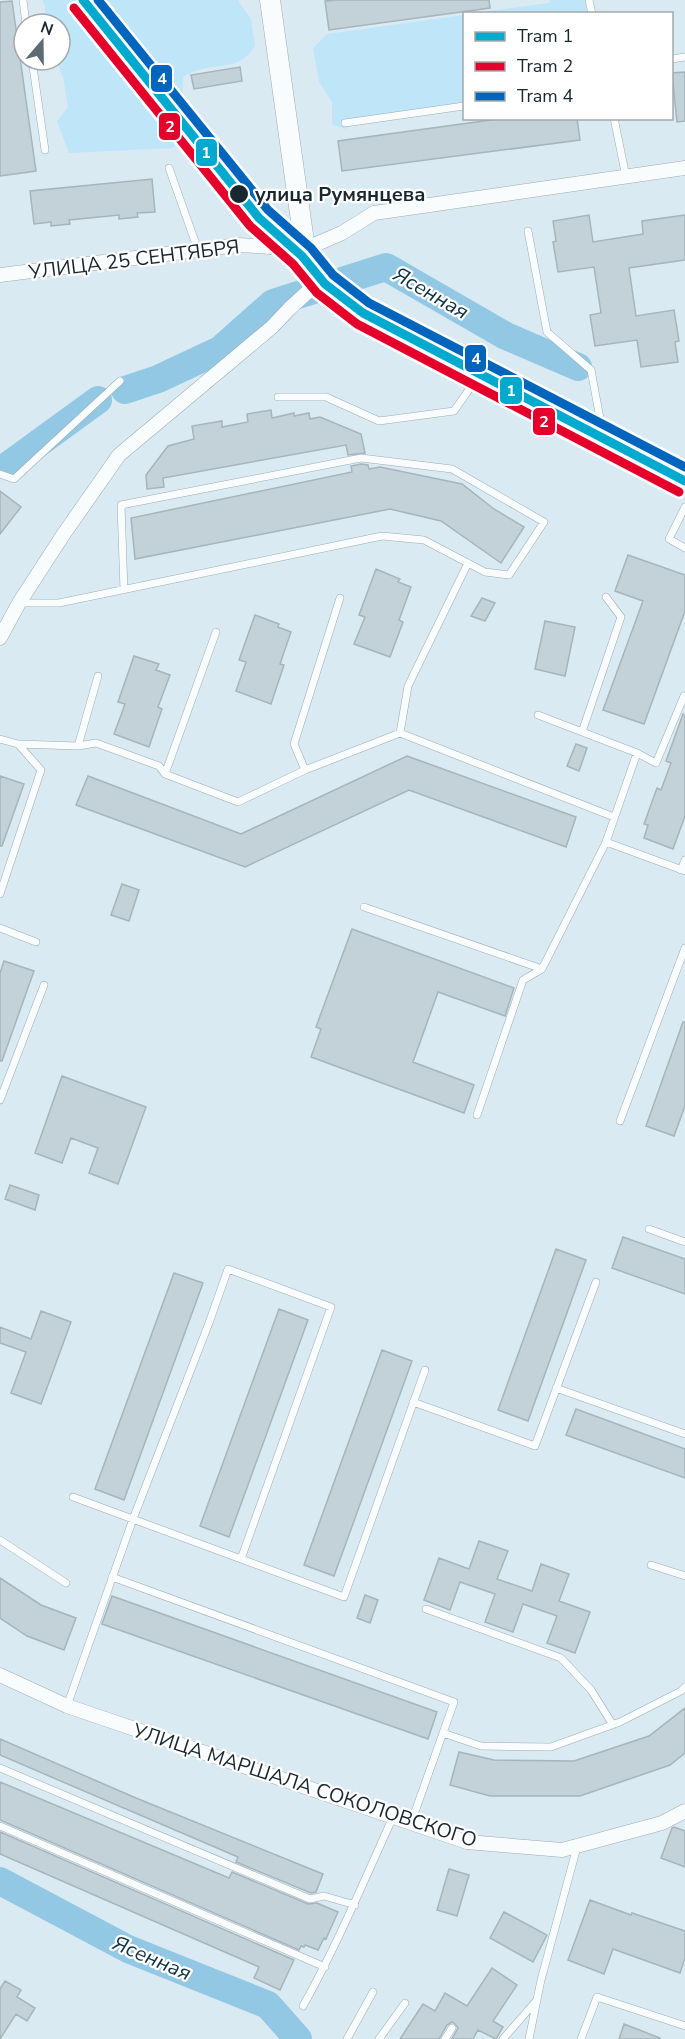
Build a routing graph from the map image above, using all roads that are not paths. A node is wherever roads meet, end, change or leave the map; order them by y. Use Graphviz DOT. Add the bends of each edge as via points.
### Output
graph roads {
  1 [pos="270,0"];
  2 [pos="34,72"];
  3 [pos="463,106"];
  4 [pos="614,120"];
  5 [pos="345,123"];
  6 [pos="45,150"];
  7 [pos="169,168"];
  8 [pos="685,168"];
  9 [pos="626,177"];
  10 [pos="528,231"];
  11 [pos="305,249"];
  12 [pos="198,250"];
  13 [pos="0,275"];
  14 [pos="324,278"];
  15 [pos="483,369"];
  16 [pos="120,381"];
  17 [pos="278,397"];
  18 [pos="602,429"];
  19 [pos="685,472"];
  20 [pos="0,474"];
  21 [pos="685,507"];
  22 [pos="685,548"];
  23 [pos="468,563"];
  24 [pos="124,590"];
  25 [pos="606,597"];
  26 [pos="340,598"];
  27 [pos="19,603"];
  28 [pos="216,632"];
  29 [pos="0,638"];
  30 [pos="98,676"];
  31 [pos="685,694"];
  32 [pos="538,715"];
  33 [pos="582,732"];
  34 [pos="400,734"];
  35 [pos="0,739"];
  36 [pos="18,744"];
  37 [pos="78,746"];
  38 [pos="637,753"];
  39 [pos="305,770"];
  40 [pos="165,774"];
  41 [pos="614,818"];
  42 [pos="606,842"];
  43 [pos="685,860"];
  44 [pos="683,870"];
  45 [pos="0,894"];
  46 [pos="364,907"];
  47 [pos="0,928"];
  48 [pos="36,942"];
  49 [pos="685,948"];
  50 [pos="542,969"];
  51 [pos="44,985"];
  52 [pos="0,1100"];
  53 [pos="477,1115"];
  54 [pos="620,1121"];
  55 [pos="649,1229"];
  56 [pos="685,1242"];
  57 [pos="596,1282"];
  58 [pos="425,1370"];
  59 [pos="556,1388"];
  60 [pos="414,1402"];
  61 [pos="685,1434"];
  62 [pos="74,1497"];
  63 [pos="132,1520"];
  64 [pos="0,1540"];
  65 [pos="241,1560"];
  66 [pos="651,1564"];
  67 [pos="685,1576"];
  68 [pos="112,1577"];
  69 [pos="66,1583"];
  70 [pos="426,1609"];
  71 [pos="0,1675"];
  72 [pos="685,1687"];
  73 [pos="67,1706"];
  74 [pos="613,1725"];
  75 [pos="443,1733"];
  76 [pos="0,1768"];
  77 [pos="685,1811"];
  78 [pos="393,1817"];
  79 [pos="411,1823"];
  80 [pos="0,1826"];
  81 [pos="577,1847"];
  82 [pos="355,1905"];
  83 [pos="325,1967"];
  84 [pos="373,1992"];
  85 [pos="537,2000"];
  86 [pos="405,2002"];
  87 [pos="303,2006"];
  88 [pos="685,2026"];
  89 [pos="452,2028"];
  90 [pos="347,2039"];
  91 [pos="379,2039"];
  92 [pos="445,2039"];
  93 [pos="503,2039"];
  94 [pos="530,2039"];
  95 [pos="581,2039"];
  1 -- 11 [label="main road"];
  2 -- 6 [label="lane"];
  3 -- 5 [label="lane"];
  4 -- 9 [label="lane"];
  7 -- 12 [label="lane"];
  8 -- 9 [label="street"];
  9 -- 11 [label="street" via="374,213"];
  10 -- 18 [label="lane" via="547,332 591,370"];
  11 -- 12 [label="street, УЛИЦА 25 СЕНТЯБРЯ" via="238,245"];
  11 -- 14 [label="main road"];
  12 -- 13 [label="street, УЛИЦА 25 СЕНТЯБРЯ"];
  14 -- 15 [label="main road" via="365,308"];
  14 -- 27 [label="street" via="272,327 119,455"];
  15 -- 17 [label="lane" via="454,411 379,421 326,397"];
  15 -- 18 [label="main road"];
  16 -- 20 [label="lane" via="14,479"];
  18 -- 19 [label="main road"];
  21 -- 22 [label="lane" via="669,539"];
  23 -- 24 [label="lane" via="424,540 381,536"];
  23 -- 24 [label="lane" via="485,572 509,575 544,522 452,469 361,458 121,505"];
  23 -- 34 [label="lane" via="408,686"];
  24 -- 27 [label="lane" via="59,603"];
  25 -- 33 [label="lane" via="621,617"];
  26 -- 39 [label="lane" via="294,744"];
  27 -- 29 [label="street"];
  28 -- 40 [label="lane"];
  30 -- 37 [label="lane"];
  31 -- 38 [label="lane" via="656,762"];
  32 -- 33 [label="lane"];
  33 -- 38 [label="lane"];
  34 -- 39 [label="lane"];
  34 -- 41 [label="lane"];
  35 -- 36 [label="lane"];
  36 -- 37 [label="lane"];
  36 -- 45 [label="lane" via="41,770"];
  37 -- 40 [label="lane" via="96,743 159,766"];
  38 -- 41 [label="lane"];
  39 -- 40 [label="lane" via="238,802"];
  41 -- 42 [label="lane"];
  42 -- 44 [label="lane"];
  42 -- 50 [label="lane"];
  43 -- 44 [label="lane"];
  46 -- 50 [label="lane"];
  47 -- 48 [label="lane"];
  49 -- 54 [label="lane"];
  50 -- 53 [label="lane" via="523,980"];
  51 -- 52 [label="lane"];
  55 -- 56 [label="lane"];
  57 -- 59 [label="lane"];
  58 -- 60 [label="lane"];
  59 -- 60 [label="lane" via="535,1446"];
  59 -- 61 [label="lane"];
  60 -- 65 [label="lane" via="344,1597"];
  62 -- 63 [label="lane"];
  63 -- 65 [label="lane"];
  63 -- 65 [label="lane" via="228,1269 331,1307"];
  63 -- 68 [label="lane"];
  64 -- 69 [label="lane"];
  66 -- 67 [label="lane"];
  68 -- 73 [label="lane"];
  68 -- 75 [label="lane" via="454,1702"];
  70 -- 74 [label="lane" via="561,1658 591,1690"];
  71 -- 73 [label="street, УЛИЦА МАРШАЛА СОКОЛОВСКОГО"];
  72 -- 74 [label="lane"];
  73 -- 78 [label="street, УЛИЦА МАРШАЛА СОКОЛОВСКОГО"];
  74 -- 75 [label="lane" via="551,1747 481,1746"];
  75 -- 79 [label="lane"];
  76 -- 82 [label="lane" via="310,1899 324,1896"];
  77 -- 81 [label="street, УЛИЦА МАРШАЛА СОКОЛОВСКОГО" via="662,1823"];
  78 -- 79 [label="street, УЛИЦА МАРШАЛА СОКОЛОВСКОГО"];
  78 -- 82 [label="lane"];
  79 -- 81 [label="street, УЛИЦА МАРШАЛА СОКОЛОВСКОГО" via="467,1842 562,1850"];
  80 -- 83 [label="lane"];
  81 -- 85 [label="lane"];
  82 -- 83 [label="lane"];
  83 -- 87 [label="lane"];
  84 -- 90 [label="lane"];
  85 -- 93 [label="lane"];
  85 -- 94 [label="lane"];
  86 -- 91 [label="lane"];
  88 -- 95 [label="lane" via="597,1997"];
  89 -- 92 [label="lane"];
}
